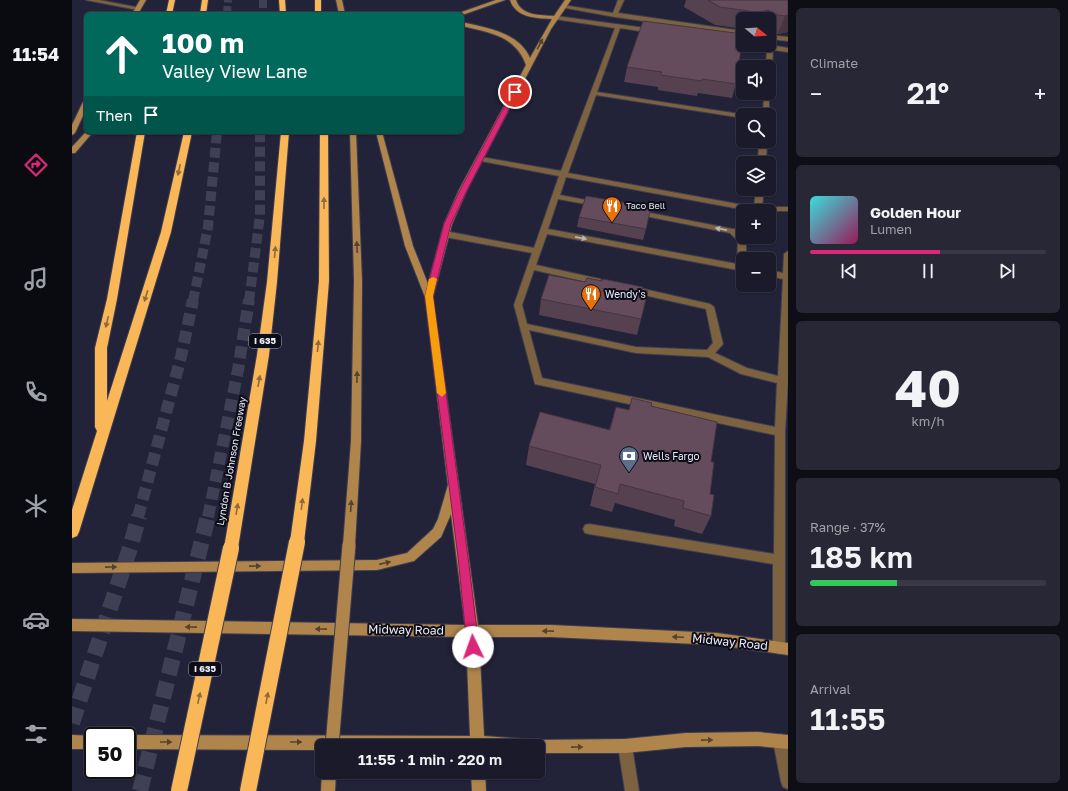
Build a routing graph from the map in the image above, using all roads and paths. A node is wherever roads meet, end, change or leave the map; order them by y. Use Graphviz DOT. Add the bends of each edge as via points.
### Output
graph roads {
  1 [pos="89,0"];
  2 [pos="143,0"];
  3 [pos="172,0"];
  4 [pos="205,0"];
  5 [pos="282,0"];
  6 [pos="318,0"];
  7 [pos="339,0"];
  8 [pos="502,0"];
  9 [pos="513,0"];
  10 [pos="568,0"];
  11 [pos="621,0"];
  12 [pos="563,7"];
  13 [pos="138,8"];
  14 [pos="136,12"];
  15 [pos="169,12"];
  16 [pos="203,12"];
  17 [pos="283,12"];
  18 [pos="318,12"];
  19 [pos="342,12"];
  20 [pos="464,12"];
  21 [pos="615,15"];
  22 [pos="556,18"];
  23 [pos="464,24"];
  24 [pos="618,27"];
  25 [pos="657,32"];
  26 [pos="736,32"];
  27 [pos="776,37"];
  28 [pos="788,39"];
  29 [pos="776,48"];
  30 [pos="788,50"];
  31 [pos="529,65"];
  32 [pos="594,93"];
  33 [pos="84,106"];
  34 [pos="736,115"];
  35 [pos="72,133"];
  36 [pos="88,134"];
  37 [pos="142,134"];
  38 [pos="188,134"];
  39 [pos="285,134"];
  40 [pos="324,134"];
  41 [pos="353,134"];
  42 [pos="380,134"];
  43 [pos="72,151"];
  44 [pos="481,159"];
  45 [pos="564,175"];
  46 [pos="555,196"];
  47 [pos="602,205"];
  48 [pos="736,206"];
  49 [pos="776,209"];
  50 [pos="788,209"];
  51 [pos="625,210"];
  52 [pos="543,231"];
  53 [pos="445,234"];
  54 [pos="537,251"];
  55 [pos="742,252"];
  56 [pos="788,254"];
  57 [pos="531,267"];
  58 [pos="736,267"];
  59 [pos="776,274"];
  60 [pos="787,276"];
  61 [pos="609,284"];
  62 [pos="624,288"];
  63 [pos="429,296"];
  64 [pos="524,326"];
  65 [pos="709,354"];
  66 [pos="783,380"];
  67 [pos="780,432"];
  68 [pos="101,440"];
  69 [pos="784,471"];
  70 [pos="453,480"];
  71 [pos="589,529"];
  72 [pos="72,532"];
  73 [pos="780,560"];
  74 [pos="72,568"];
  75 [pos="72,625"];
  76 [pos="472,631"];
  77 [pos="784,649"];
  78 [pos="333,739"];
  79 [pos="477,739"];
  80 [pos="784,741"];
  81 [pos="72,742"];
  82 [pos="84,742"];
  83 [pos="136,742"];
  84 [pos="315,743"];
  85 [pos="545,746"];
  86 [pos="625,746"];
  87 [pos="329,779"];
  88 [pos="478,779"];
  89 [pos="788,782"];
  90 [pos="179,791"];
  91 [pos="248,791"];
  92 [pos="328,791"];
  93 [pos="479,791"];
  94 [pos="632,791"];
  1 -- 13 [label="lane"];
  2 -- 13 [label="main road"];
  3 -- 15 [label="highway"];
  4 -- 16 [label="highway"];
  5 -- 17 [label="highway"];
  6 -- 18 [label="highway"];
  7 -- 19 [label="main road"];
  8 -- 20 [label="main road"];
  9 -- 22 [label="main road" via="517,8 527,14"];
  10 -- 12 [label="main road"];
  11 -- 21 [label="lane"];
  12 -- 21 [label="lane"];
  12 -- 22 [label="main road"];
  13 -- 14 [label="main road"];
  21 -- 26 [label="lane"];
  22 -- 24 [label="lane"];
  31 -- 22 [label="main road, one-way"];
  23 -- 31 [label="main road" via="509,39 523,51"];
  24 -- 25 [label="lane"];
  24 -- 32 [label="lane"];
  27 -- 28 [label="lane"];
  29 -- 30 [label="lane"];
  31 -- 44 [label="main road"];
  32 -- 34 [label="lane"];
  32 -- 45 [label="lane"];
  33 -- 35 [label="main road"];
  36 -- 43 [label="main road"];
  37 -- 68 [label="highway, one-way" via="101,348"];
  38 -- 68 [label="highway, one-way" via="166,232"];
  90 -- 39 [label="highway, Lyndon B Johnson Freeway / I 635, one-way, bridge" via="231,548 263,354"];
  91 -- 40 [label="highway, one-way, bridge" via="297,542 310,441 324,281"];
  78 -- 41 [label="main road, one-way, bridge" via="356,441 358,281"];
  42 -- 63 [label="main road" via="409,246"];
  44 -- 45 [label="lane"];
  44 -- 53 [label="main road" via="463,190"];
  45 -- 46 [label="lane"];
  45 -- 48 [label="lane"];
  46 -- 47 [label="lane"];
  46 -- 52 [label="lane"];
  49 -- 50 [label="lane"];
  55 -- 51 [label="lane, one-way" via="742,241 733,231"];
  52 -- 54 [label="lane"];
  52 -- 58 [label="lane, one-way"];
  53 -- 54 [label="lane"];
  53 -- 63 [label="main road"];
  54 -- 57 [label="lane"];
  56 -- 60 [label="lane"];
  57 -- 61 [label="lane"];
  57 -- 64 [label="lane" via="518,305"];
  59 -- 60 [label="lane"];
  60 -- 66 [label="lane"];
  62 -- 65 [label="lane" via="710,307 718,344"];
  63 -- 70 [label="main road"];
  64 -- 65 [label="lane" via="636,350"];
  64 -- 67 [label="lane" via="538,382"];
  65 -- 66 [label="lane" via="744,371"];
  66 -- 67 [label="lane"];
  67 -- 69 [label="lane"];
  68 -- 72 [label="highway"];
  69 -- 73 [label="lane"];
  74 -- 70 [label="main road, one-way" via="378,565 410,557 437,533 444,520"];
  70 -- 76 [label="main road"];
  71 -- 73 [label="lane"];
  73 -- 77 [label="lane"];
  76 -- 75 [label="main road, Midway Road, one-way"];
  77 -- 76 [label="main road, Midway Road, one-way" via="717,639 551,631"];
  76 -- 79 [label="main road"];
  86 -- 80 [label="main road, one-way" via="686,740"];
  80 -- 89 [label="lane"];
  81 -- 82 [label="main road"];
  83 -- 84 [label="main road, one-way"];
  85 -- 86 [label="main road, one-way"];
  86 -- 94 [label="lane"];
  87 -- 92 [label="main road"];
  88 -- 93 [label="main road"];
}
